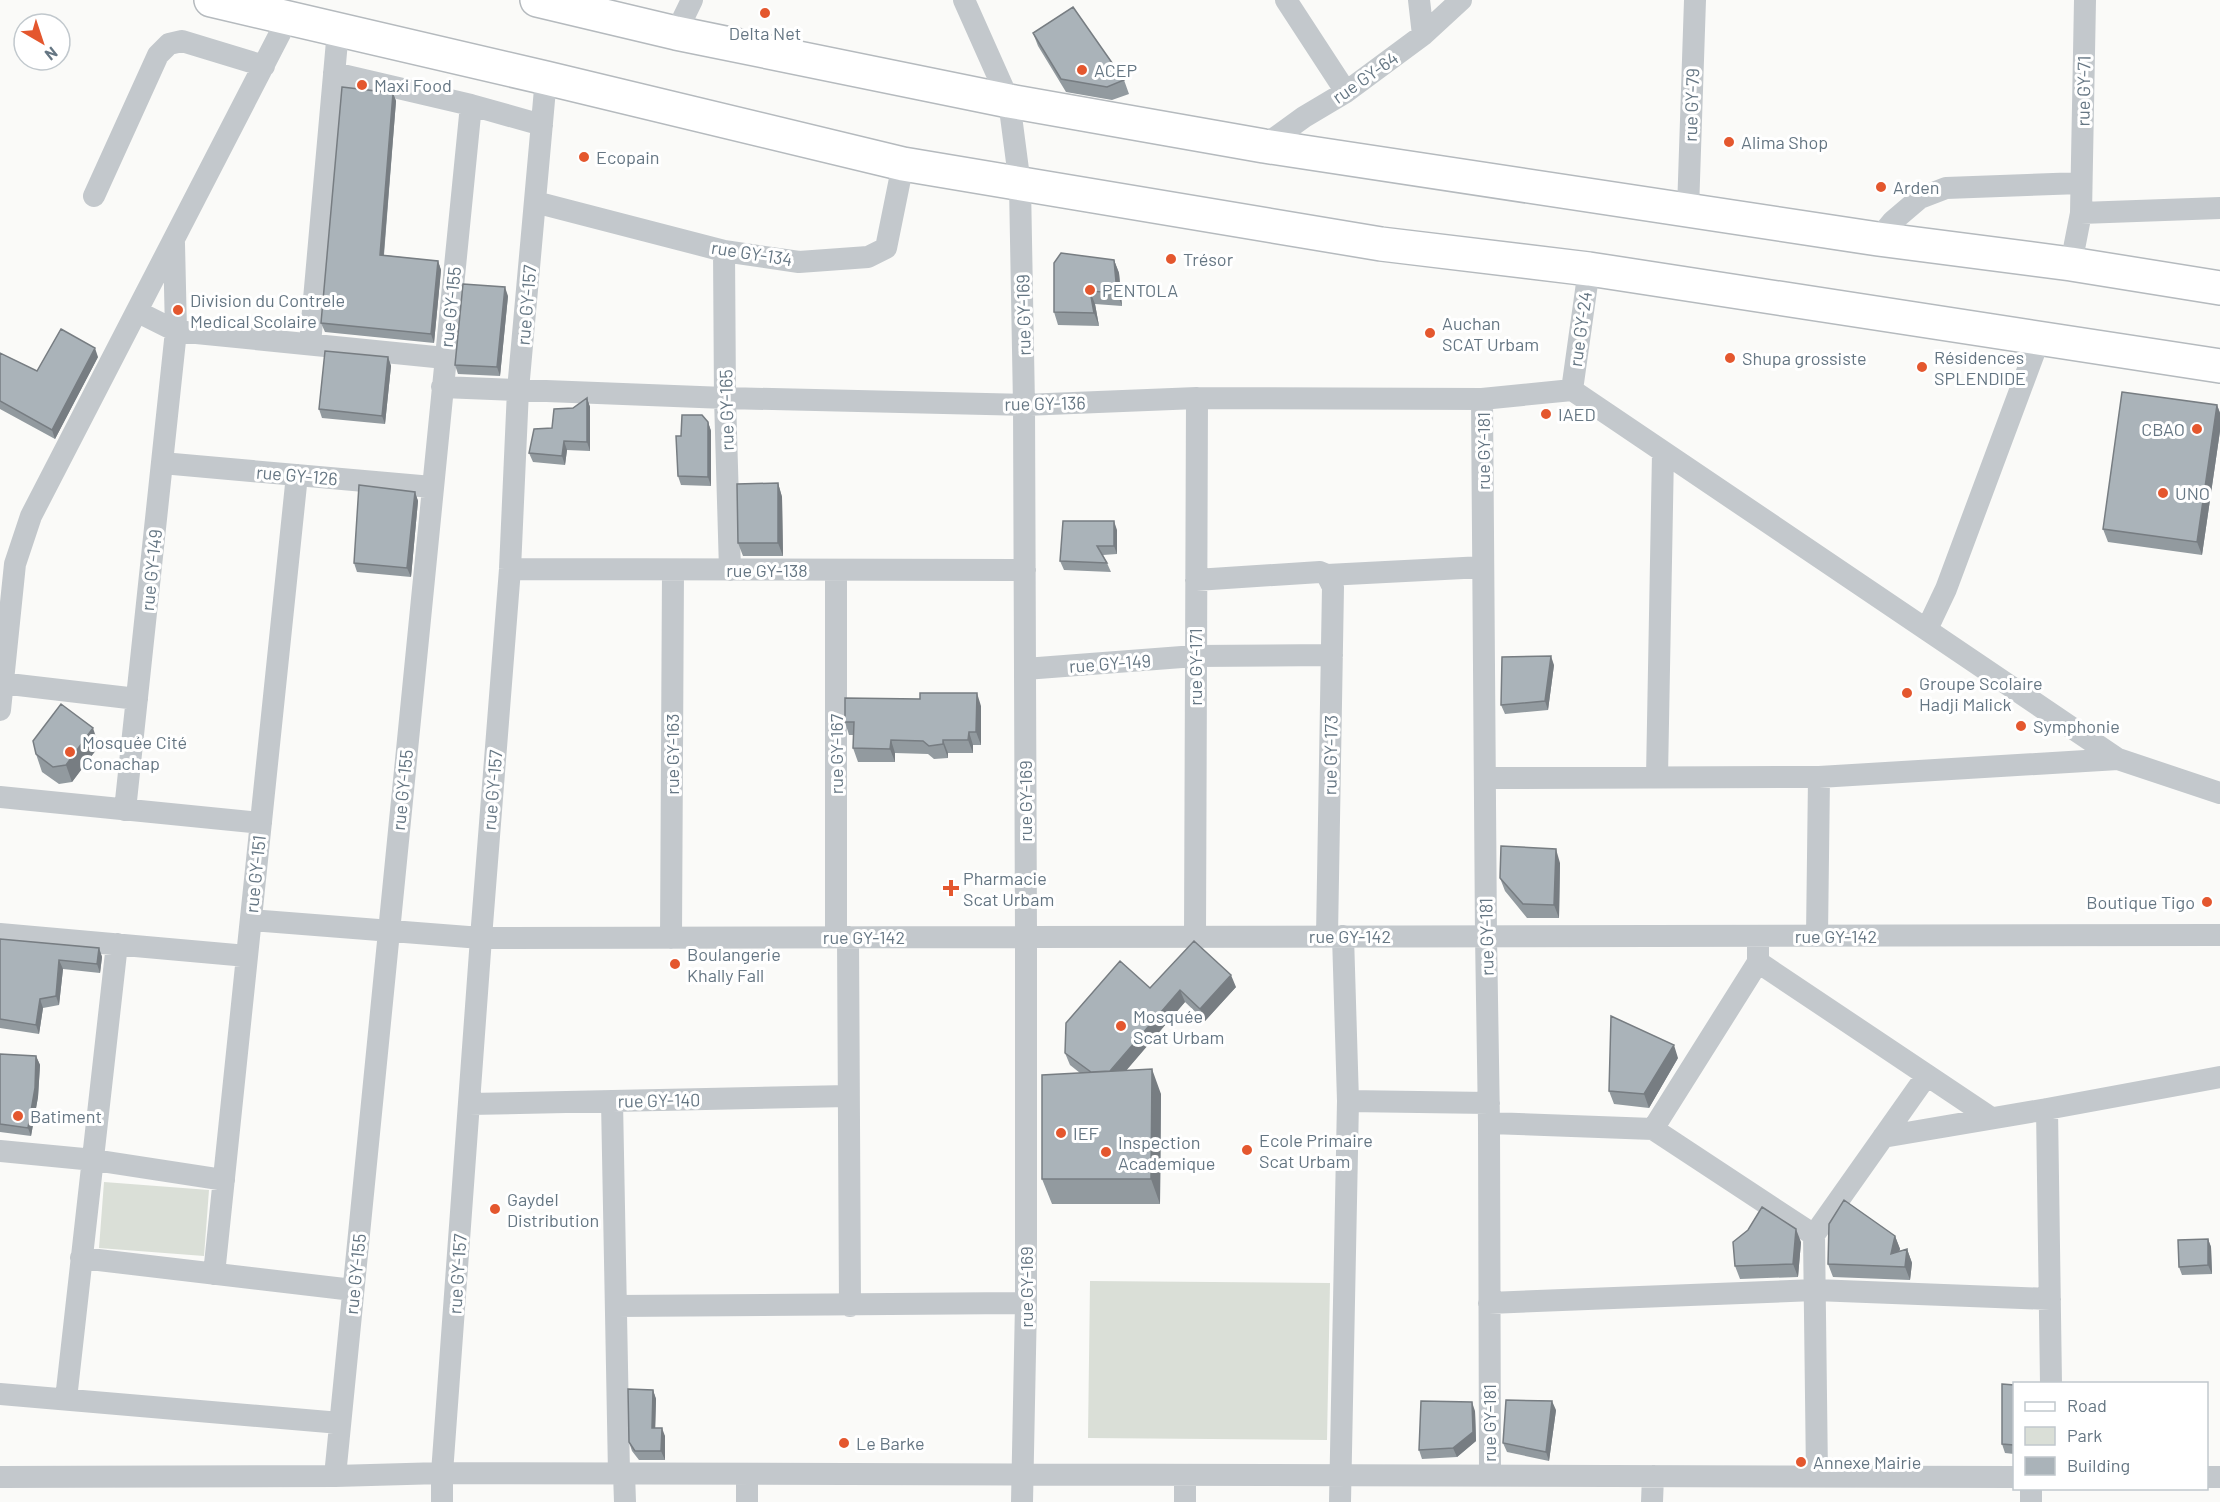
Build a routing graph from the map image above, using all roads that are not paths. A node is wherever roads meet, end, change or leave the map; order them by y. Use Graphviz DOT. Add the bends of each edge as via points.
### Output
graph roads {
  1 [pos="211,0"];
  2 [pos="537,0"];
  3 [pos="692,0"];
  4 [pos="964,0"];
  5 [pos="1286,0"];
  6 [pos="1419,0"];
  7 [pos="1461,0"];
  8 [pos="1695,0"];
  9 [pos="2085,0"];
  10 [pos="288,18"];
  11 [pos="338,30"];
  12 [pos="676,33"];
  13 [pos="1423,35"];
  14 [pos="264,66"];
  15 [pos="334,73"];
  16 [pos="546,78"];
  17 [pos="1346,92"];
  18 [pos="1009,101"];
  19 [pos="471,105"];
  20 [pos="542,125"];
  21 [pos="1264,146"];
  22 [pos="903,164"];
  23 [pos="2081,183"];
  24 [pos="1020,185"];
  25 [pos="94,196"];
  26 [pos="535,202"];
  27 [pos="2220,208"];
  28 [pos="1688,210"];
  29 [pos="2080,213"];
  30 [pos="1878,239"];
  31 [pos="174,241"];
  32 [pos="724,251"];
  33 [pos="2071,264"];
  34 [pos="1589,269"];
  35 [pos="2220,288"];
  36 [pos="138,312"];
  37 [pos="176,331"];
  38 [pos="2040,337"];
  39 [pos="310,344"];
  40 [pos="445,358"];
  41 [pos="2220,366"];
  42 [pos="442,387"];
  43 [pos="518,390"];
  44 [pos="1572,390"];
  45 [pos="725,398"];
  46 [pos="1197,398"];
  47 [pos="1482,399"];
  48 [pos="1024,405"];
  49 [pos="1663,453"];
  50 [pos="162,463"];
  51 [pos="297,475"];
  52 [pos="432,487"];
  53 [pos="1483,567"];
  54 [pos="510,569"];
  55 [pos="673,570"];
  56 [pos="730,570"];
  57 [pos="836,570"];
  58 [pos="1025,570"];
  59 [pos="1327,575"];
  60 [pos="1196,580"];
  61 [pos="1927,629"];
  62 [pos="1332,655"];
  63 [pos="1195,656"];
  64 [pos="1025,669"];
  65 [pos="1,683"];
  66 [pos="137,699"];
  67 [pos="0,711"];
  68 [pos="2118,759"];
  69 [pos="1656,777"];
  70 [pos="1819,777"];
  71 [pos="1485,778"];
  72 [pos="2220,793"];
  73 [pos="0,797"];
  74 [pos="125,810"];
  75 [pos="261,823"];
  76 [pos="250,920"];
  77 [pos="388,931"];
  78 [pos="0,933"];
  79 [pos="2220,935"];
  80 [pos="1335,936"];
  81 [pos="1486,936"];
  82 [pos="1758,936"];
  83 [pos="1817,936"];
  84 [pos="842,937"];
  85 [pos="1026,937"];
  86 [pos="1195,937"];
  87 [pos="481,938"];
  88 [pos="670,938"];
  89 [pos="117,944"];
  90 [pos="247,956"];
  91 [pos="1758,962"];
  92 [pos="1927,1075"];
  93 [pos="2220,1077"];
  94 [pos="849,1096"];
  95 [pos="612,1101"];
  96 [pos="1348,1101"];
  97 [pos="469,1104"];
  98 [pos="2047,1109"];
  99 [pos="1489,1113"];
  100 [pos="1991,1118"];
  101 [pos="1653,1129"];
  102 [pos="1883,1137"];
  103 [pos="0,1151"];
  104 [pos="94,1160"];
  105 [pos="224,1180"];
  106 [pos="1814,1235"];
  107 [pos="81,1258"];
  108 [pos="214,1274"];
  109 [pos="353,1290"];
  110 [pos="1815,1290"];
  111 [pos="2050,1299"];
  112 [pos="1026,1303"];
  113 [pos="1489,1304"];
  114 [pos="616,1306"];
  115 [pos="850,1306"];
  116 [pos="2050,1382"];
  117 [pos="0,1394"];
  118 [pos="66,1399"];
  119 [pos="340,1423"];
  120 [pos="442,1473"];
  121 [pos="621,1473"];
  122 [pos="747,1474"];
  123 [pos="1022,1474"];
  124 [pos="1185,1475"];
  125 [pos="1340,1475"];
  126 [pos="1490,1475"];
  127 [pos="335,1476"];
  128 [pos="1653,1476"];
  129 [pos="1817,1476"];
  130 [pos="0,1477"];
  131 [pos="2013,1477"];
  132 [pos="442,1502"];
  133 [pos="625,1502"];
  134 [pos="747,1502"];
  135 [pos="1022,1502"];
  136 [pos="1185,1502"];
  137 [pos="1340,1502"];
  138 [pos="1652,1502"];
  1 -- 10 [label="main road"];
  2 -- 12 [label="main road"];
  3 -- 12 [label="street"];
  4 -- 18 [label="street, rue GY-169"];
  5 -- 17 [label="street"];
  6 -- 13 [label="street"];
  7 -- 13 [label="street, rue GY-64"];
  8 -- 28 [label="street, rue GY-79"];
  9 -- 23 [label="street, rue GY-71"];
  10 -- 11 [label="main road"];
  10 -- 14 [label="street"];
  11 -- 15 [label="street"];
  11 -- 16 [label="main road"];
  12 -- 18 [label="main road"];
  13 -- 17 [label="street, rue GY-64"];
  14 -- 25 [label="street" via="183,41 169,44 158,55"];
  14 -- 31 [label="street"];
  15 -- 19 [label="street"];
  15 -- 39 [label="street"];
  16 -- 20 [label="street, rue GY-157"];
  16 -- 22 [label="main road"];
  17 -- 21 [label="street, rue GY-64"];
  18 -- 21 [label="main road"];
  18 -- 24 [label="street, rue GY-169"];
  19 -- 20 [label="street"];
  19 -- 40 [label="street, rue GY-155"];
  20 -- 26 [label="street, rue GY-157"];
  21 -- 28 [label="main road"];
  22 -- 24 [label="main road"];
  22 -- 32 [label="street, rue GY-134" via="886,248 879,253 799,262"];
  23 -- 29 [label="street, rue GY-71"];
  23 -- 30 [label="street" via="1946,188 1920,198"];
  24 -- 34 [label="main road" via="1381,244"];
  24 -- 48 [label="street, rue GY-169"];
  26 -- 32 [label="street, rue GY-134"];
  26 -- 43 [label="street, rue GY-157"];
  27 -- 29 [label="street"];
  28 -- 30 [label="main road"];
  29 -- 33 [label="street, rue GY-71"];
  30 -- 33 [label="main road"];
  31 -- 36 [label="street"];
  31 -- 37 [label="street, rue GY-149"];
  32 -- 45 [label="street, rue GY-165"];
  33 -- 35 [label="main road"];
  34 -- 38 [label="main road"];
  34 -- 44 [label="street, rue GY-24"];
  36 -- 37 [label="street"];
  36 -- 65 [label="street" via="31,516 15,564"];
  37 -- 39 [label="street"];
  37 -- 50 [label="street, rue GY-149"];
  38 -- 41 [label="main road"];
  38 -- 61 [label="street"];
  39 -- 40 [label="street"];
  40 -- 42 [label="street, rue GY-155"];
  42 -- 43 [label="street, rue GY-136"];
  42 -- 52 [label="street, rue GY-155"];
  43 -- 45 [label="street, rue GY-136"];
  43 -- 54 [label="street, rue GY-157"];
  44 -- 47 [label="street, rue GY-136"];
  44 -- 49 [label="street"];
  45 -- 48 [label="street, rue GY-136"];
  45 -- 56 [label="street, rue GY-165"];
  46 -- 47 [label="street, rue GY-136"];
  46 -- 48 [label="street, rue GY-136"];
  46 -- 60 [label="street, rue GY-171"];
  47 -- 53 [label="street, rue GY-181"];
  48 -- 58 [label="street, rue GY-169"];
  49 -- 61 [label="street"];
  49 -- 69 [label="street"];
  50 -- 51 [label="street, rue GY-126"];
  50 -- 66 [label="street, rue GY-149"];
  51 -- 52 [label="street, rue GY-126"];
  51 -- 75 [label="street, rue GY-151"];
  52 -- 77 [label="street, rue GY-155"];
  53 -- 59 [label="street"];
  53 -- 71 [label="street, rue GY-181"];
  54 -- 55 [label="street, rue GY-138"];
  54 -- 87 [label="street, rue GY-157"];
  55 -- 56 [label="street, rue GY-138"];
  55 -- 88 [label="street, rue GY-163"];
  56 -- 57 [label="street, rue GY-138"];
  57 -- 58 [label="street, rue GY-138"];
  57 -- 84 [label="street, rue GY-167"];
  58 -- 64 [label="street, rue GY-169"];
  59 -- 60 [label="street" via="1320,572"];
  59 -- 62 [label="street, rue GY-173" via="1333,587"];
  60 -- 63 [label="street, rue GY-171"];
  61 -- 68 [label="street"];
  62 -- 63 [label="street, rue GY-149"];
  62 -- 80 [label="street, rue GY-173"];
  63 -- 64 [label="street, rue GY-149"];
  63 -- 86 [label="street, rue GY-171"];
  64 -- 85 [label="street, rue GY-169"];
  65 -- 66 [label="street"];
  65 -- 67 [label="street"];
  66 -- 74 [label="street, rue GY-149"];
  68 -- 70 [label="street"];
  68 -- 72 [label="street"];
  69 -- 70 [label="street"];
  69 -- 71 [label="street"];
  70 -- 83 [label="street"];
  71 -- 81 [label="street, rue GY-181"];
  73 -- 74 [label="street"];
  74 -- 75 [label="street"];
  75 -- 76 [label="street, rue GY-151"];
  76 -- 77 [label="street, rue GY-142"];
  76 -- 90 [label="street, rue GY-151"];
  77 -- 87 [label="street, rue GY-142"];
  77 -- 109 [label="street, rue GY-155"];
  78 -- 89 [label="street"];
  79 -- 83 [label="street, rue GY-142"];
  80 -- 81 [label="street, rue GY-142"];
  80 -- 86 [label="street, rue GY-142"];
  80 -- 96 [label="street, rue GY-173"];
  81 -- 82 [label="street, rue GY-142"];
  81 -- 99 [label="street, rue GY-181"];
  82 -- 83 [label="street, rue GY-142"];
  82 -- 91 [label="street"];
  84 -- 85 [label="street, rue GY-142"];
  84 -- 88 [label="street, rue GY-142"];
  84 -- 94 [label="street, rue GY-167"];
  85 -- 86 [label="street, rue GY-142"];
  85 -- 112 [label="street, rue GY-169"];
  87 -- 88 [label="street, rue GY-142"];
  87 -- 97 [label="street, rue GY-157"];
  89 -- 90 [label="street"];
  89 -- 104 [label="street"];
  90 -- 105 [label="street, rue GY-151"];
  91 -- 92 [label="street"];
  91 -- 101 [label="street"];
  92 -- 100 [label="street"];
  92 -- 102 [label="street"];
  93 -- 98 [label="street"];
  94 -- 95 [label="street, rue GY-140"];
  94 -- 115 [label="street, rue GY-167"];
  95 -- 97 [label="street, rue GY-140"];
  95 -- 114 [label="street"];
  96 -- 99 [label="street"];
  96 -- 125 [label="street, rue GY-173"];
  97 -- 120 [label="street, rue GY-157"];
  98 -- 100 [label="street"];
  98 -- 111 [label="street"];
  99 -- 101 [label="street"];
  99 -- 113 [label="street, rue GY-181"];
  100 -- 102 [label="street"];
  101 -- 106 [label="street"];
  102 -- 106 [label="street"];
  103 -- 104 [label="street"];
  104 -- 105 [label="street"];
  104 -- 107 [label="street"];
  105 -- 108 [label="street, rue GY-151"];
  106 -- 110 [label="street"];
  107 -- 108 [label="street"];
  107 -- 118 [label="street"];
  108 -- 109 [label="street"];
  109 -- 119 [label="street, rue GY-155"];
  110 -- 111 [label="street"];
  110 -- 113 [label="street"];
  110 -- 129 [label="street"];
  111 -- 116 [label="street"];
  112 -- 115 [label="street"];
  112 -- 123 [label="street, rue GY-169"];
  113 -- 126 [label="street, rue GY-181"];
  114 -- 115 [label="street"];
  114 -- 121 [label="street"];
  117 -- 118 [label="street"];
  118 -- 119 [label="street"];
  119 -- 127 [label="street, rue GY-155"];
  120 -- 121 [label="street"];
  120 -- 127 [label="street"];
  120 -- 132 [label="street, rue GY-157"];
  121 -- 122 [label="street"];
  121 -- 133 [label="street"];
  122 -- 123 [label="street"];
  122 -- 134 [label="street"];
  123 -- 124 [label="street"];
  123 -- 135 [label="street, rue GY-169"];
  124 -- 125 [label="street"];
  124 -- 136 [label="street"];
  125 -- 126 [label="street"];
  125 -- 137 [label="street, rue GY-173"];
  126 -- 128 [label="street"];
  127 -- 130 [label="street"];
  128 -- 129 [label="street"];
  128 -- 138 [label="street"];
  129 -- 131 [label="street"];
}
